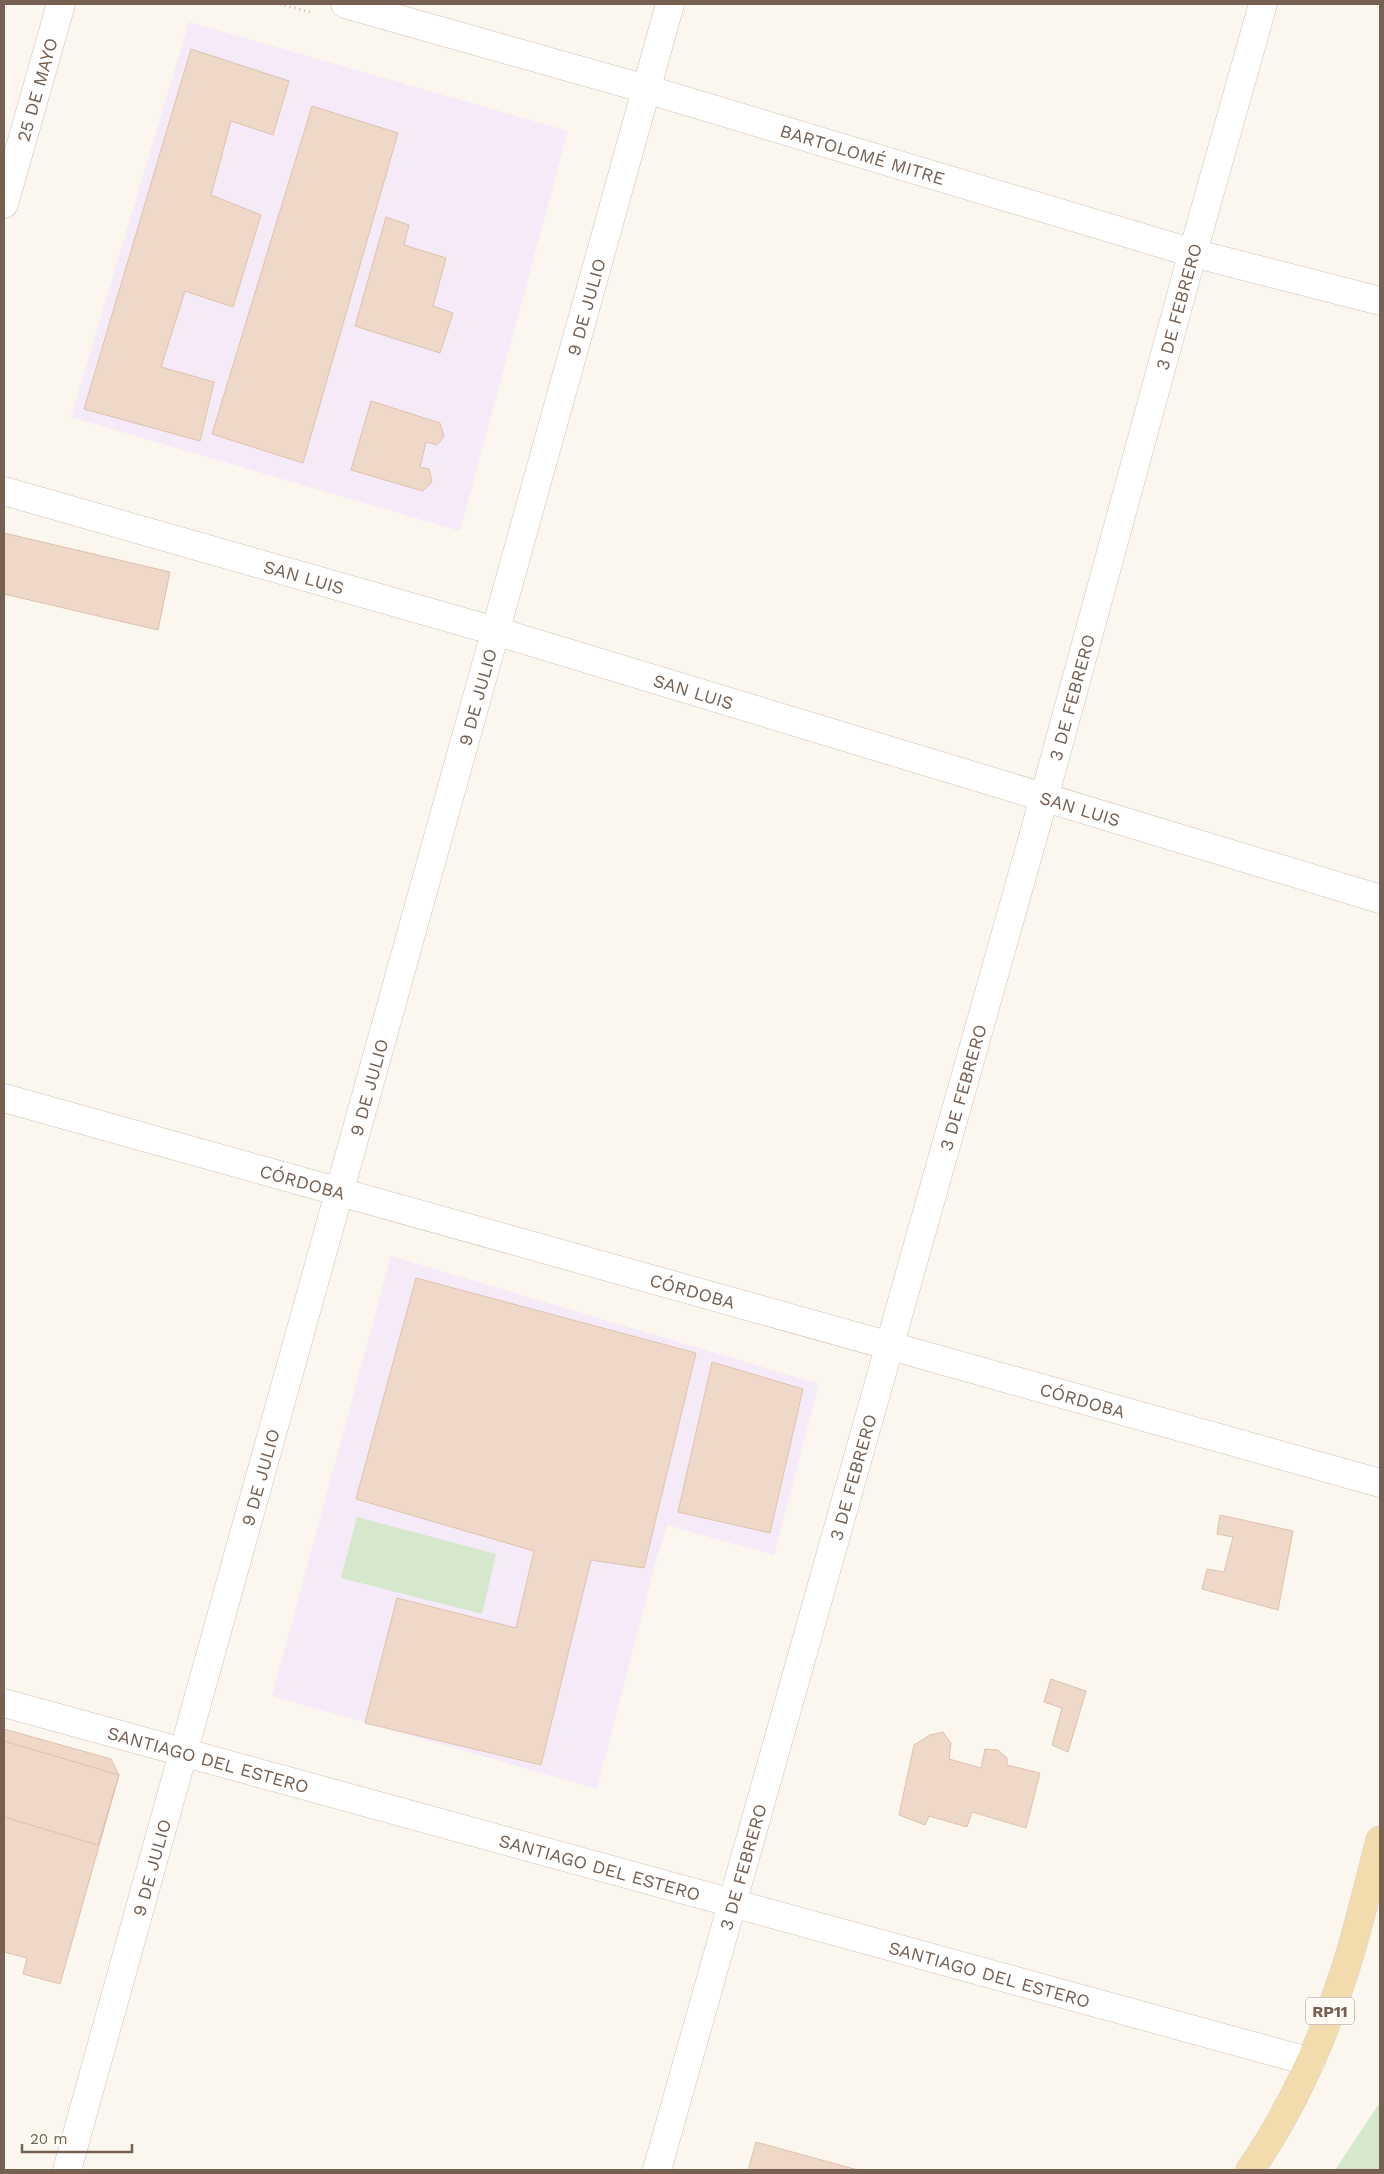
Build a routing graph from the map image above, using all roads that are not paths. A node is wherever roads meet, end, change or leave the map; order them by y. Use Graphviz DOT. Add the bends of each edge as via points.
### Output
graph roads {
  1 [pos="60,4"];
  2 [pos="346,4"];
  3 [pos="670,4"];
  4 [pos="1263,4"];
  5 [pos="646,90"];
  6 [pos="4,204"];
  7 [pos="1193,253"];
  8 [pos="1380,301"];
  9 [pos="4,491"];
  10 [pos="495,631"];
  11 [pos="1044,798"];
  12 [pos="1380,899"];
  13 [pos="4,1098"];
  14 [pos="340,1192"];
  15 [pos="888,1346"];
  16 [pos="1380,1483"];
  17 [pos="4,1703"];
  18 [pos="184,1752"];
  19 [pos="1380,1840"];
  20 [pos="732,1903"];
  21 [pos="1311,2062"];
  22 [pos="67,2170"];
  23 [pos="657,2170"];
  24 [pos="1250,2170"];
  1 -- 6 [label="street, 25 DE MAYO"];
  2 -- 5 [label="street, BARTOLOMÉ MITRE"];
  3 -- 5 [label="street, 9 DE JULIO"];
  4 -- 7 [label="street, 3 DE FEBRERO"];
  5 -- 7 [label="street, BARTOLOMÉ MITRE"];
  5 -- 10 [label="street, 9 DE JULIO"];
  7 -- 8 [label="street, BARTOLOMÉ MITRE"];
  7 -- 11 [label="street, 3 DE FEBRERO"];
  9 -- 10 [label="street, SAN LUIS"];
  10 -- 11 [label="street, SAN LUIS"];
  10 -- 14 [label="street, 9 DE JULIO"];
  11 -- 12 [label="street, SAN LUIS"];
  11 -- 15 [label="street, 3 DE FEBRERO"];
  13 -- 14 [label="street, CÓRDOBA"];
  14 -- 15 [label="street, CÓRDOBA"];
  14 -- 18 [label="street, 9 DE JULIO"];
  15 -- 16 [label="street, CÓRDOBA"];
  15 -- 20 [label="street, 3 DE FEBRERO"];
  17 -- 18 [label="street, SANTIAGO DEL ESTERO"];
  18 -- 20 [label="street, SANTIAGO DEL ESTERO"];
  18 -- 22 [label="street, 9 DE JULIO"];
  19 -- 21 [label="main road, RP11" via="1344,1975"];
  20 -- 21 [label="street, SANTIAGO DEL ESTERO"];
  20 -- 23 [label="street, 3 DE FEBRERO"];
  21 -- 24 [label="main road, RP11"];
}
